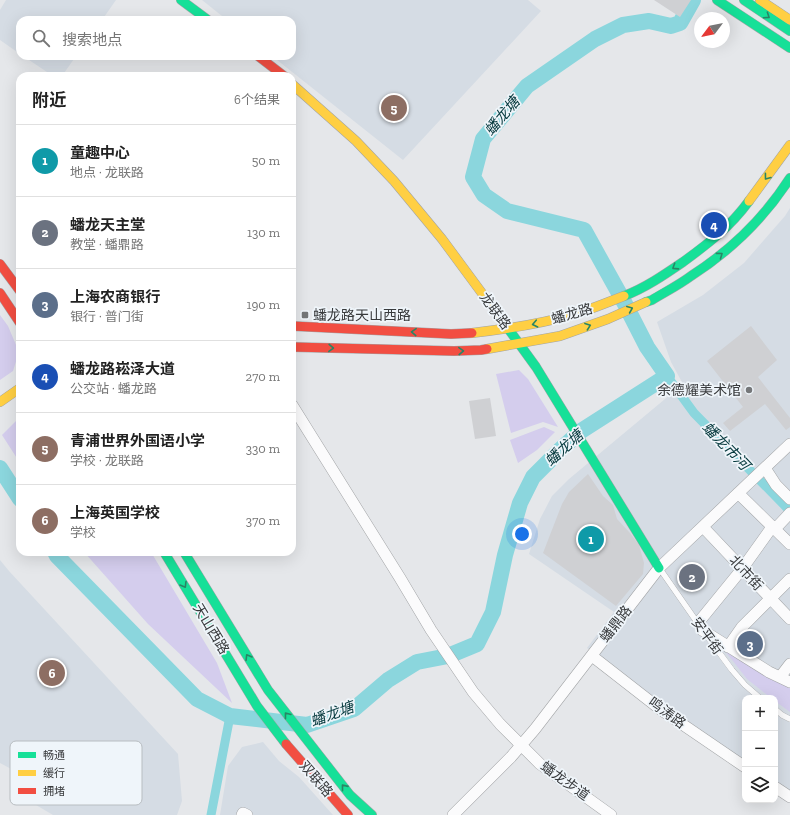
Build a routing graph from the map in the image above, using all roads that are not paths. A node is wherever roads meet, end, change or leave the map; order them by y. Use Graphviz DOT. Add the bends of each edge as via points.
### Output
graph roads {
  1 [pos="181,0"];
  2 [pos="717,0"];
  3 [pos="724,0"];
  4 [pos="744,0"];
  5 [pos="760,0"];
  6 [pos="203,16"];
  7 [pos="790,20"];
  8 [pos="790,31"];
  9 [pos="790,43"];
  10 [pos="790,48"];
  11 [pos="263,60"];
  12 [pos="279,72"];
  13 [pos="296,88"];
  14 [pos="790,145"];
  15 [pos="790,178"];
  16 [pos="0,264"];
  17 [pos="16,286"];
  18 [pos="0,293"];
  19 [pos="16,317"];
  20 [pos="296,326"];
  21 [pos="509,330"];
  22 [pos="519,344"];
  23 [pos="296,347"];
  24 [pos="16,392"];
  25 [pos="3,407"];
  26 [pos="296,411"];
  27 [pos="790,444"];
  28 [pos="765,468"];
  29 [pos="738,493"];
  30 [pos="790,499"];
  31 [pos="790,513"];
  32 [pos="703,527"];
  33 [pos="773,528"];
  34 [pos="790,544"];
  35 [pos="166,556"];
  36 [pos="186,556"];
  37 [pos="659,568"];
  38 [pos="742,569"];
  39 [pos="790,579"];
  40 [pos="770,598"];
  41 [pos="790,619"];
  42 [pos="700,627"];
  43 [pos="728,646"];
  44 [pos="592,656"];
  45 [pos="790,664"];
  46 [pos="785,679"];
  47 [pos="757,695"];
  48 [pos="778,712"];
  49 [pos="790,719"];
  50 [pos="284,743"];
  51 [pos="521,745"];
  52 [pos="742,765"];
  53 [pos="778,789"];
  54 [pos="790,797"];
  55 [pos="242,815"];
  56 [pos="247,815"];
  57 [pos="348,815"];
  58 [pos="372,815"];
  59 [pos="453,815"];
  60 [pos="611,815"];
  1 -- 6 [label="main road"];
  2 -- 10 [label="main road"];
  3 -- 9 [label="main road"];
  4 -- 8 [label="main road, one-way"];
  5 -- 7 [label="main road"];
  11 -- 12 [label="main road"];
  13 -- 21 [label="main road, 龙联路" via="356,141 394,181 442,239"];
  14 -- 21 [label="main road, 蟠龙路, one-way" via="740,214 721,233 679,265 643,287 599,306"];
  22 -- 15 [label="main road, 蟠龙路, one-way" via="560,336 608,319 652,300 692,276 728,249 757,221"];
  16 -- 17 [label="main road"];
  18 -- 19 [label="main road"];
  21 -- 20 [label="main road, 蟠龙路, one-way" via="451,334"];
  21 -- 22 [label="main road, 龙联路"];
  23 -- 22 [label="main road, 蟠龙路, one-way" via="454,351"];
  22 -- 37 [label="main road, 龙联路" via="536,367"];
  24 -- 25 [label="main road"];
  26 -- 51 [label="street, 蟠龙步道" via="464,680"];
  27 -- 28 [label="street, 蟠鼎路"];
  28 -- 29 [label="street, 蟠鼎路"];
  28 -- 30 [label="street" via="776,485"];
  29 -- 32 [label="street, 蟠鼎路"];
  29 -- 33 [label="street"];
  31 -- 33 [label="street"];
  32 -- 37 [label="street, 蟠鼎路"];
  32 -- 38 [label="street, 北市街"];
  33 -- 34 [label="street"];
  33 -- 38 [label="street"];
  35 -- 50 [label="main road, 天山西路, one-way" via="257,706"];
  58 -- 36 [label="main road, 天山西路, one-way" via="350,795 268,690"];
  37 -- 42 [label="lane, 安平街"];
  37 -- 44 [label="street, 蟠鼎路"];
  38 -- 40 [label="street, 北市街"];
  38 -- 42 [label="street"];
  39 -- 40 [label="street"];
  40 -- 41 [label="street, 北市街"];
  40 -- 43 [label="street"];
  42 -- 43 [label="street"];
  42 -- 47 [label="lane, 安平街" via="732,670"];
  43 -- 46 [label="street"];
  44 -- 51 [label="street, 蟠鼎路"];
  44 -- 52 [label="street, 鸣涛路" via="660,709"];
  45 -- 46 [label="street"];
  48 -- 49 [label="lane"];
  50 -- 57 [label="main road, 双联路"];
  51 -- 59 [label="street, 蟠鼎路"];
  51 -- 60 [label="street, 蟠龙步道" via="540,764"];
  53 -- 54 [label="street"];
  55 -- 56 [label="street"];
}
